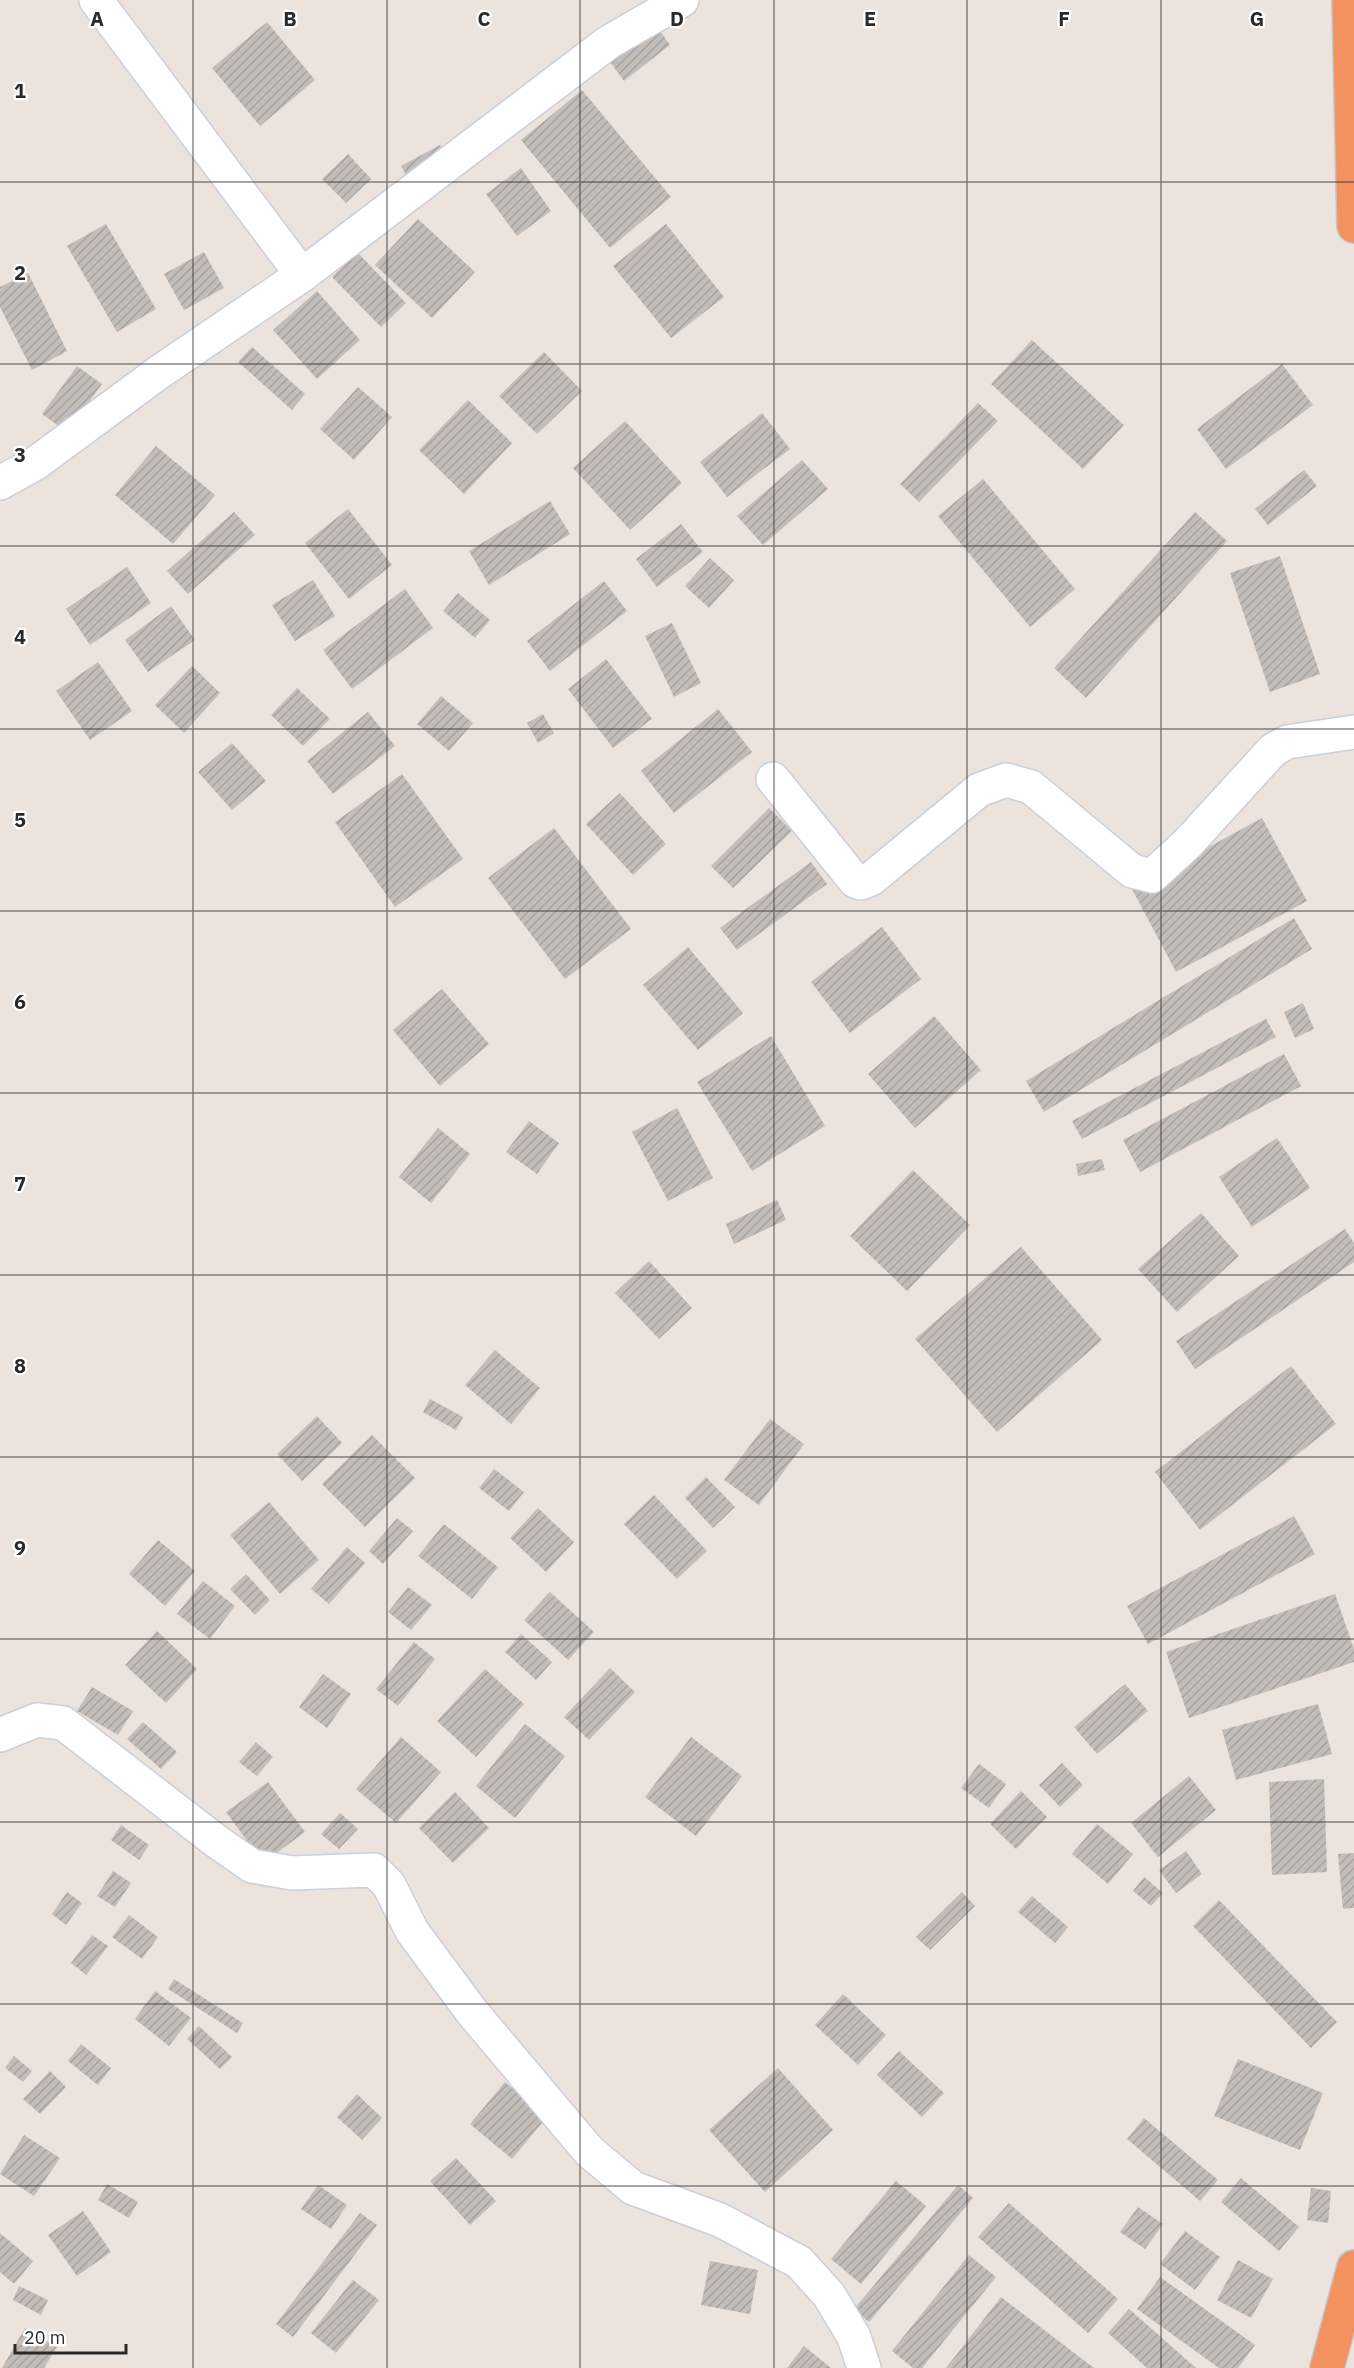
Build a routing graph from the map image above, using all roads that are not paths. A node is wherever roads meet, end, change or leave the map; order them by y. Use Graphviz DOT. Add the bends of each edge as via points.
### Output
graph roads {
  1 [pos="96,0"];
  2 [pos="682,0"];
  3 [pos="1349,0"];
  4 [pos="1354,226"];
  5 [pos="302,275"];
  6 [pos="0,483"];
  7 [pos="1354,732"];
  8 [pos="773,779"];
  9 [pos="0,1735"];
  10 [pos="1354,2267"];
  11 [pos="1339,2354"];
  12 [pos="864,2368"];
  1 -- 5 [label="street"];
  2 -- 5 [label="street" via="609,42"];
  3 -- 4 [label="highway"];
  5 -- 6 [label="street" via="158,373 36,463"];
  7 -- 8 [label="street" via="1287,742 1273,750 1188,843 1152,876 1132,871 1032,787 1006,780 979,790 871,879 861,883 855,881"];
  9 -- 12 [label="street" via="37,1720 63,1723 252,1866 292,1873 374,1870 389,1885 412,1931 472,2012 589,2151 633,2188 720,2220 799,2262 829,2295 854,2337"];
  10 -- 11 [label="highway"];
}
